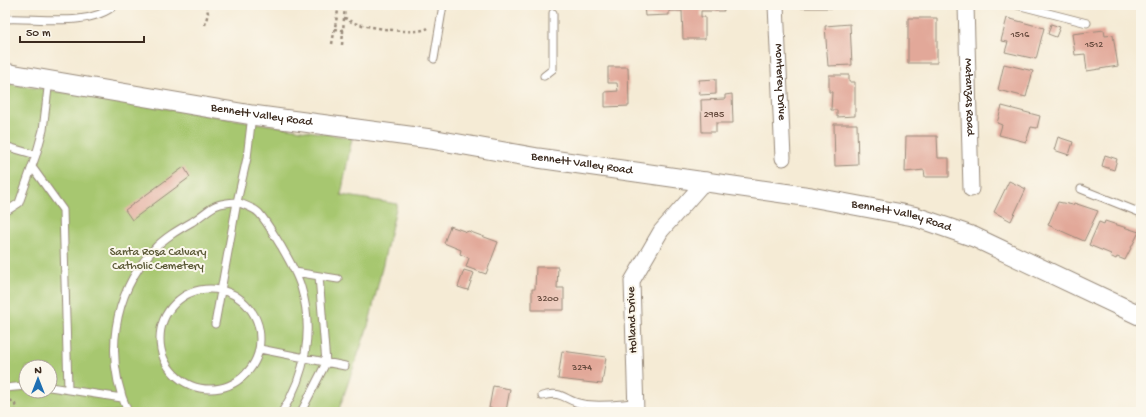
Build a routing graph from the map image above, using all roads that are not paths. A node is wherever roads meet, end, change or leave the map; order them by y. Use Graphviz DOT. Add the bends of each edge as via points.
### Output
graph roads {
  1 [pos="115,5"];
  2 [pos="443,5"];
  3 [pos="776,5"];
  4 [pos="966,5"];
  5 [pos="1017,5"];
  6 [pos="553,13"];
  7 [pos="5,19"];
  8 [pos="1087,23"];
  9 [pos="434,59"];
  10 [pos="5,73"];
  11 [pos="544,76"];
  12 [pos="50,80"];
  13 [pos="252,114"];
  14 [pos="5,146"];
  15 [pos="36,155"];
  16 [pos="783,158"];
  17 [pos="32,167"];
  18 [pos="706,180"];
  19 [pos="971,189"];
  20 [pos="1081,189"];
  21 [pos="237,202"];
  22 [pos="5,212"];
  23 [pos="1141,213"];
  24 [pos="295,272"];
  25 [pos="319,276"];
  26 [pos="338,280"];
  27 [pos="221,290"];
  28 [pos="1141,316"];
  29 [pos="215,324"];
  30 [pos="260,349"];
  31 [pos="304,358"];
  32 [pos="326,363"];
  33 [pos="345,366"];
  34 [pos="18,387"];
  35 [pos="5,388"];
  36 [pos="58,388"];
  37 [pos="68,389"];
  38 [pos="542,396"];
  39 [pos="122,398"];
  40 [pos="636,408"];
  41 [pos="128,412"];
  42 [pos="282,412"];
  43 [pos="301,412"];
  1 -- 7 [label="lane" via="86,17 67,20"];
  2 -- 9 [label="lane"];
  3 -- 16 [label="street, Monterey Drive"];
  4 -- 19 [label="street, Matanzas Road"];
  5 -- 8 [label="lane"];
  6 -- 11 [label="lane" via="553,69"];
  10 -- 12 [label="street, Bennett Valley Road"];
  12 -- 13 [label="street, Bennett Valley Road"];
  12 -- 15 [label="lane"];
  13 -- 18 [label="street, Bennett Valley Road" via="431,139 538,158"];
  13 -- 21 [label="lane" via="247,158"];
  14 -- 15 [label="lane"];
  15 -- 17 [label="lane"];
  17 -- 22 [label="lane" via="19,203"];
  17 -- 37 [label="lane" via="63,210"];
  18 -- 28 [label="street, Bennett Valley Road" via="839,201 913,216 974,237"];
  18 -- 40 [label="street, Holland Drive" via="661,231 632,281"];
  20 -- 23 [label="lane"];
  21 -- 24 [label="lane" via="258,212"];
  21 -- 27 [label="lane"];
  21 -- 39 [label="lane" via="222,202 212,206 153,250 137,271 124,294 114,340 115,372"];
  24 -- 25 [label="lane"];
  24 -- 31 [label="lane" via="306,308 307,335"];
  25 -- 26 [label="lane"];
  25 -- 32 [label="lane"];
  27 -- 29 [label="lane"];
  27 -- 30 [label="lane" via="243,300 253,313 259,328"];
  27 -- 30 [label="lane" via="196,290 180,298 168,310 160,334 161,351 168,367 180,379 191,385 203,389 219,388 235,383 247,373"];
  30 -- 31 [label="lane"];
  31 -- 32 [label="lane"];
  31 -- 42 [label="lane" via="300,376"];
  32 -- 33 [label="lane"];
  32 -- 43 [label="lane"];
  34 -- 35 [label="lane"];
  36 -- 37 [label="lane"];
  37 -- 39 [label="lane"];
  38 -- 40 [label="lane" via="561,394 574,402 584,404"];
  39 -- 41 [label="lane"];
}
